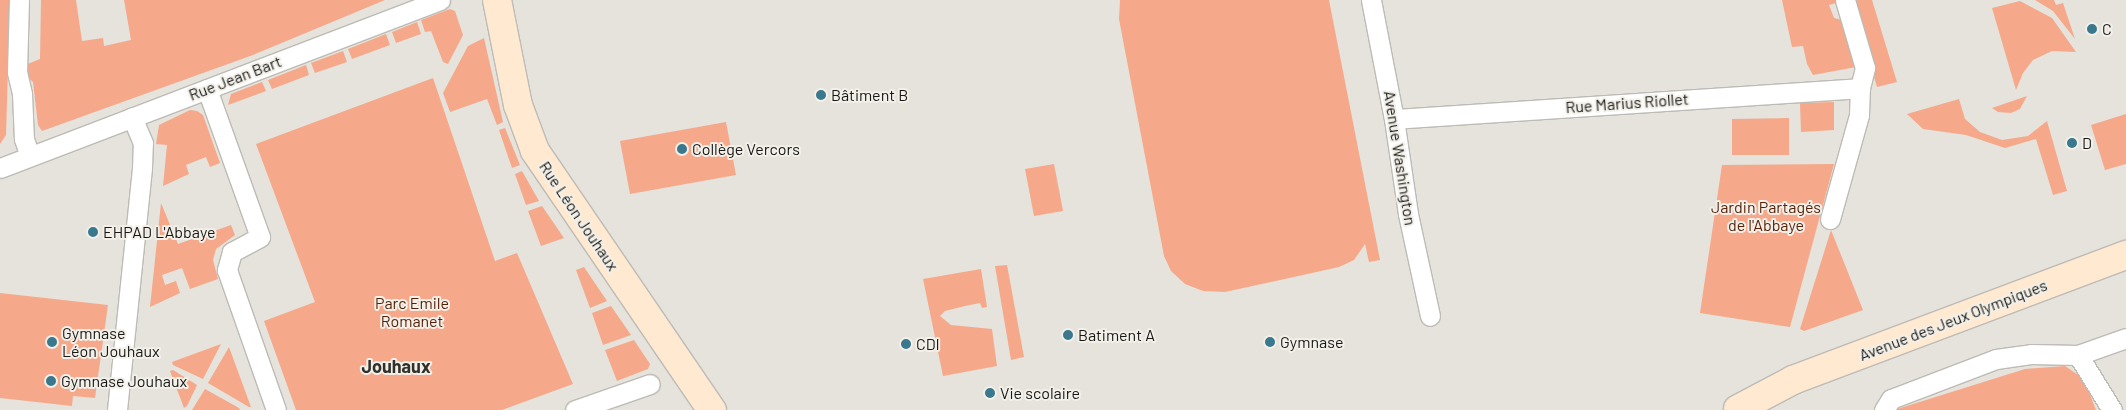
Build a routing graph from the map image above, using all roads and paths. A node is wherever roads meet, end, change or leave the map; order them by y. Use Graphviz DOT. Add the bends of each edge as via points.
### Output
graph roads {
  1 [pos="19,0"];
  2 [pos="440,0"];
  3 [pos="496,0"];
  4 [pos="1371,0"];
  5 [pos="1845,0"];
  6 [pos="1860,88"];
  7 [pos="207,89"];
  8 [pos="132,117"];
  9 [pos="1394,119"];
  10 [pos="30,156"];
  11 [pos="0,168"];
  12 [pos="1830,219"];
  13 [pos="2126,256"];
  14 [pos="1430,316"];
  15 [pos="2126,338"];
  16 [pos="2078,355"];
  17 [pos="650,384"];
  18 [pos="1777,398"];
  19 [pos="117,410"];
  20 [pos="276,410"];
  21 [pos="575,410"];
  22 [pos="712,410"];
  23 [pos="1732,410"];
  24 [pos="1740,410"];
  25 [pos="1884,410"];
  26 [pos="2112,410"];
  1 -- 10 [label="street" via="17,72 22,94 24,139"];
  2 -- 7 [label="street, Rue Jean Bart"];
  3 -- 22 [label="street, Rue Léon Jouhaux" via="516,98 535,150"];
  4 -- 9 [label="street, Avenue Washington"];
  5 -- 6 [label="street" via="1865,68"];
  6 -- 9 [label="street, Rue Marius Riollet"];
  6 -- 12 [label="street" via="1859,115"];
  7 -- 8 [label="street, Rue Jean Bart"];
  7 -- 20 [label="street" via="260,237 232,252 227,270"];
  8 -- 10 [label="street, Rue Jean Bart"];
  8 -- 19 [label="street" via="142,144 142,168"];
  9 -- 14 [label="street, Avenue Washington" via="1408,214"];
  10 -- 11 [label="street, Rue Jean Bart"];
  13 -- 18 [label="street, Avenue des Jeux Olympiques"];
  15 -- 16 [label="street"];
  16 -- 25 [label="street" via="2031,354 1996,359 1891,398"];
  16 -- 26 [label="street"];
  17 -- 21 [label="street"];
  18 -- 24 [label="street, Avenue des Jeux Olympiques"];
  23 -- 24 [label="street, Avenue des Jeux Olympiques"];
}
